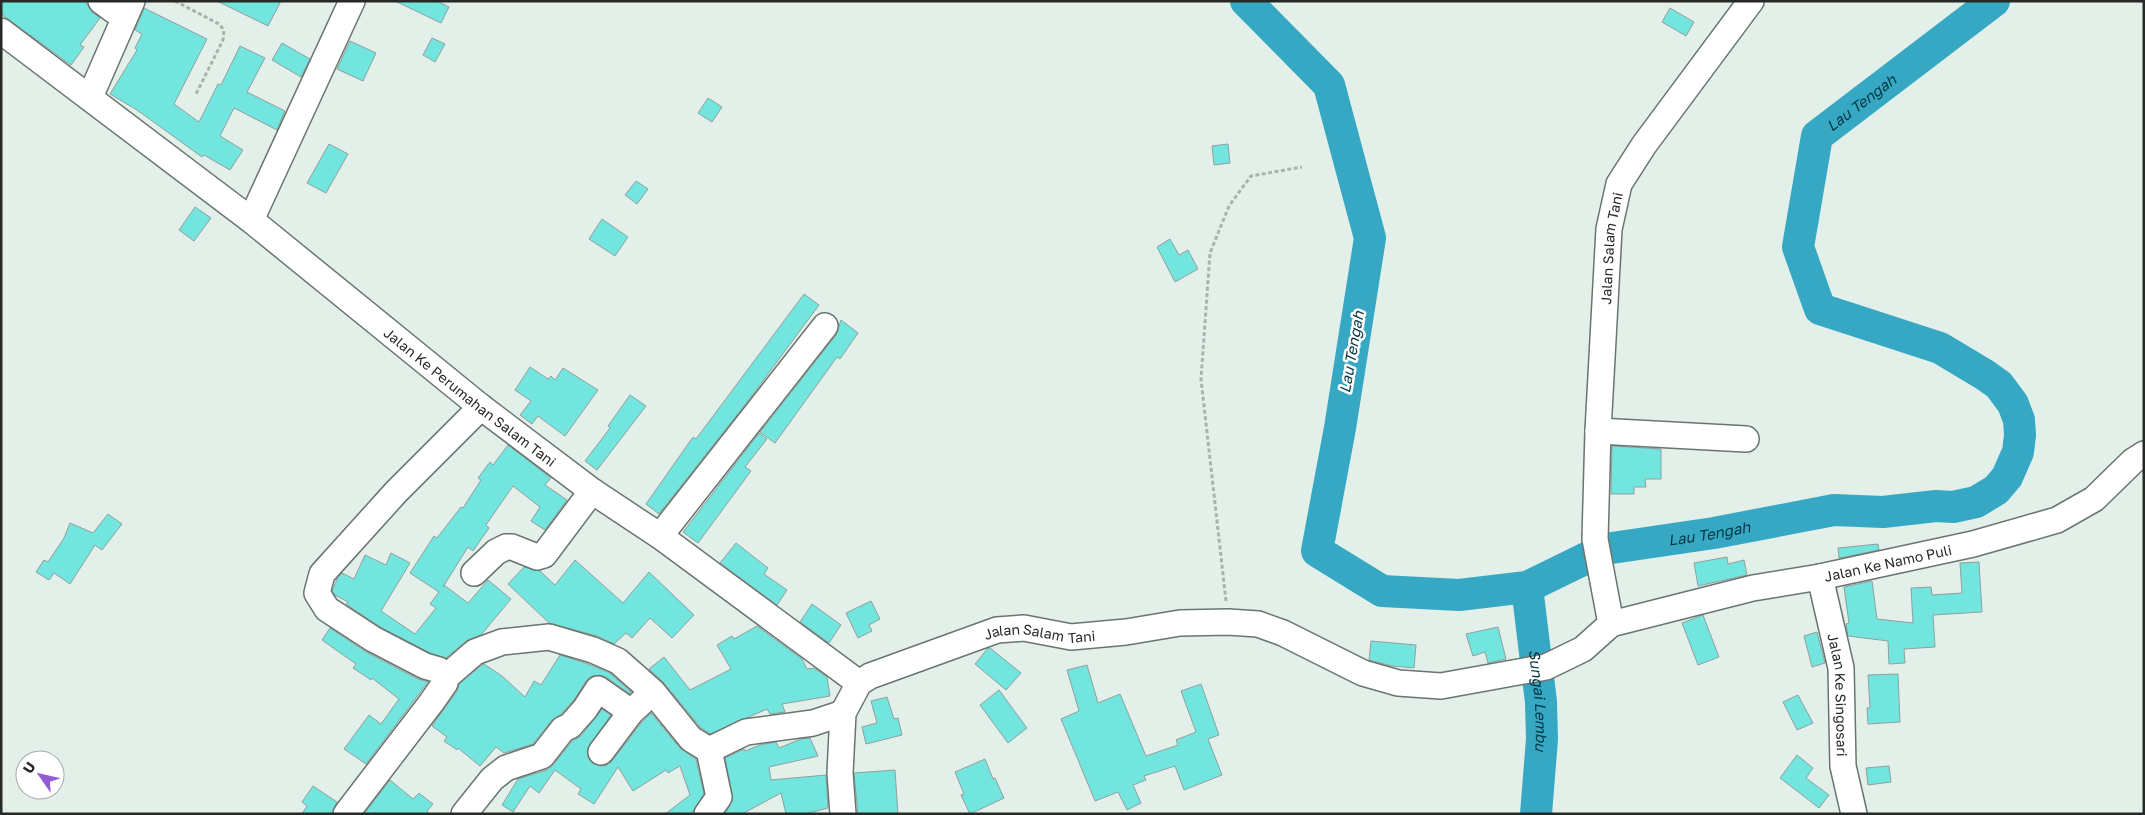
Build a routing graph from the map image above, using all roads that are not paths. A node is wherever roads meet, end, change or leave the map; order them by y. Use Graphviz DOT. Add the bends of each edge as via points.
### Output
graph roads {
  1 [pos="101,1"];
  2 [pos="352,1"];
  3 [pos="1751,1"];
  4 [pos="128,10"];
  5 [pos="1,31"];
  6 [pos="90,97"];
  7 [pos="251,220"];
  8 [pos="826,326"];
  9 [pos="481,406"];
  10 [pos="1598,431"];
  11 [pos="1746,438"];
  12 [pos="2144,454"];
  13 [pos="592,491"];
  14 [pos="660,536"];
  15 [pos="474,572"];
  16 [pos="1820,577"];
  17 [pos="1608,612"];
  18 [pos="446,677"];
  19 [pos="859,683"];
  20 [pos="652,692"];
  21 [pos="631,712"];
  22 [pos="843,713"];
  23 [pos="709,750"];
  24 [pos="601,752"];
  25 [pos="346,814"];
  26 [pos="464,814"];
  27 [pos="707,814"];
  28 [pos="844,814"];
  29 [pos="1854,814"];
  1 -- 4 [label="street"];
  2 -- 7 [label="street"];
  3 -- 10 [label="street, Jalan Salam Tani" via="1644,145 1620,184 1609,230"];
  4 -- 6 [label="street"];
  5 -- 6 [label="street, Jalan Ke Perumahan Salam Tani"];
  6 -- 7 [label="street, Jalan Ke Perumahan Salam Tani"];
  7 -- 9 [label="street, Jalan Ke Perumahan Salam Tani"];
  8 -- 14 [label="street"];
  9 -- 13 [label="street, Jalan Ke Perumahan Salam Tani"];
  9 -- 18 [label="street" via="396,492 322,574 318,593 327,609 373,639 425,666 440,670"];
  10 -- 11 [label="street"];
  10 -- 17 [label="street, Jalan Salam Tani" via="1596,539"];
  12 -- 16 [label="street, Jalan Ke Namo Puli" via="2094,499 2057,520 1973,544"];
  13 -- 14 [label="street, Jalan Ke Perumahan Salam Tani"];
  13 -- 15 [label="street" via="544,555 538,557 506,547"];
  14 -- 19 [label="street, Jalan Ke Perumahan Salam Tani"];
  16 -- 17 [label="street, Jalan Ke Namo Puli"];
  16 -- 29 [label="street, Jalan Ke Singosari" via="1841,668 1843,766"];
  17 -- 19 [label="street, Jalan Salam Tani" via="1582,649 1546,667 1441,686 1398,684 1363,673 1283,633 1258,624 1228,622 1180,623 1071,637 1024,628 997,630 870,676"];
  18 -- 20 [label="street" via="475,652 493,645 549,637 618,661"];
  18 -- 25 [label="street" via="431,703"];
  19 -- 22 [label="street"];
  20 -- 21 [label="street"];
  20 -- 23 [label="street" via="690,739"];
  21 -- 24 [label="street"];
  21 -- 26 [label="street" via="598,689 542,756 506,768 492,779"];
  22 -- 23 [label="street" via="813,723 746,732"];
  22 -- 28 [label="street" via="840,773"];
  23 -- 27 [label="street" via="718,797"];
}
